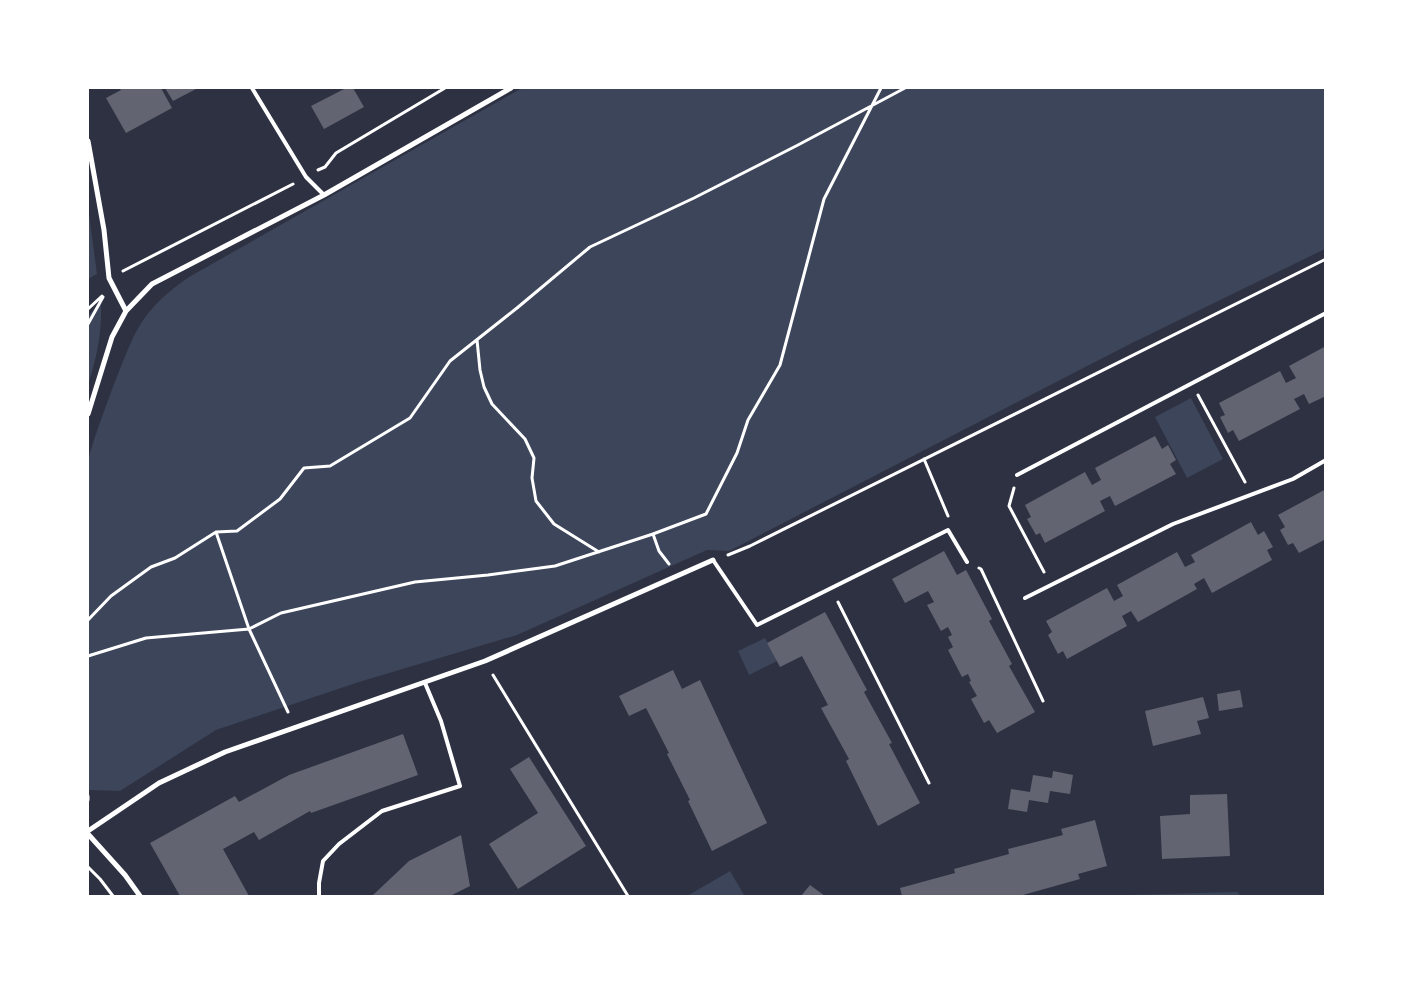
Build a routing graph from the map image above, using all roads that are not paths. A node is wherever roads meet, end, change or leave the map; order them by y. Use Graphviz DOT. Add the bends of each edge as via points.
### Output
graph roads {
  1 [pos="252,88"];
  2 [pos="511,88"];
  3 [pos="88,141"];
  4 [pos="324,195"];
  5 [pos="126,311"];
  6 [pos="1326,314"];
  7 [pos="88,414"];
  8 [pos="1326,460"];
  9 [pos="1017,475"];
  10 [pos="713,560"];
  11 [pos="967,562"];
  12 [pos="1025,598"];
  13 [pos="426,683"];
  14 [pos="88,832"];
  15 [pos="140,896"];
  16 [pos="319,896"];
  1 -- 4 [label="lane" via="306,177"];
  2 -- 4 [label="street"];
  3 -- 5 [label="street" via="104,230 108,278"];
  4 -- 5 [label="street" via="152,284"];
  5 -- 7 [label="street" via="112,337"];
  6 -- 9 [label="lane"];
  8 -- 12 [label="lane" via="1293,479 1173,524"];
  10 -- 11 [label="lane" via="757,625 948,530"];
  10 -- 13 [label="street" via="485,661"];
  13 -- 14 [label="street" via="225,752 159,783"];
  13 -- 16 [label="lane" via="460,786 382,811 339,844 323,861"];
  14 -- 15 [label="street"];
}
